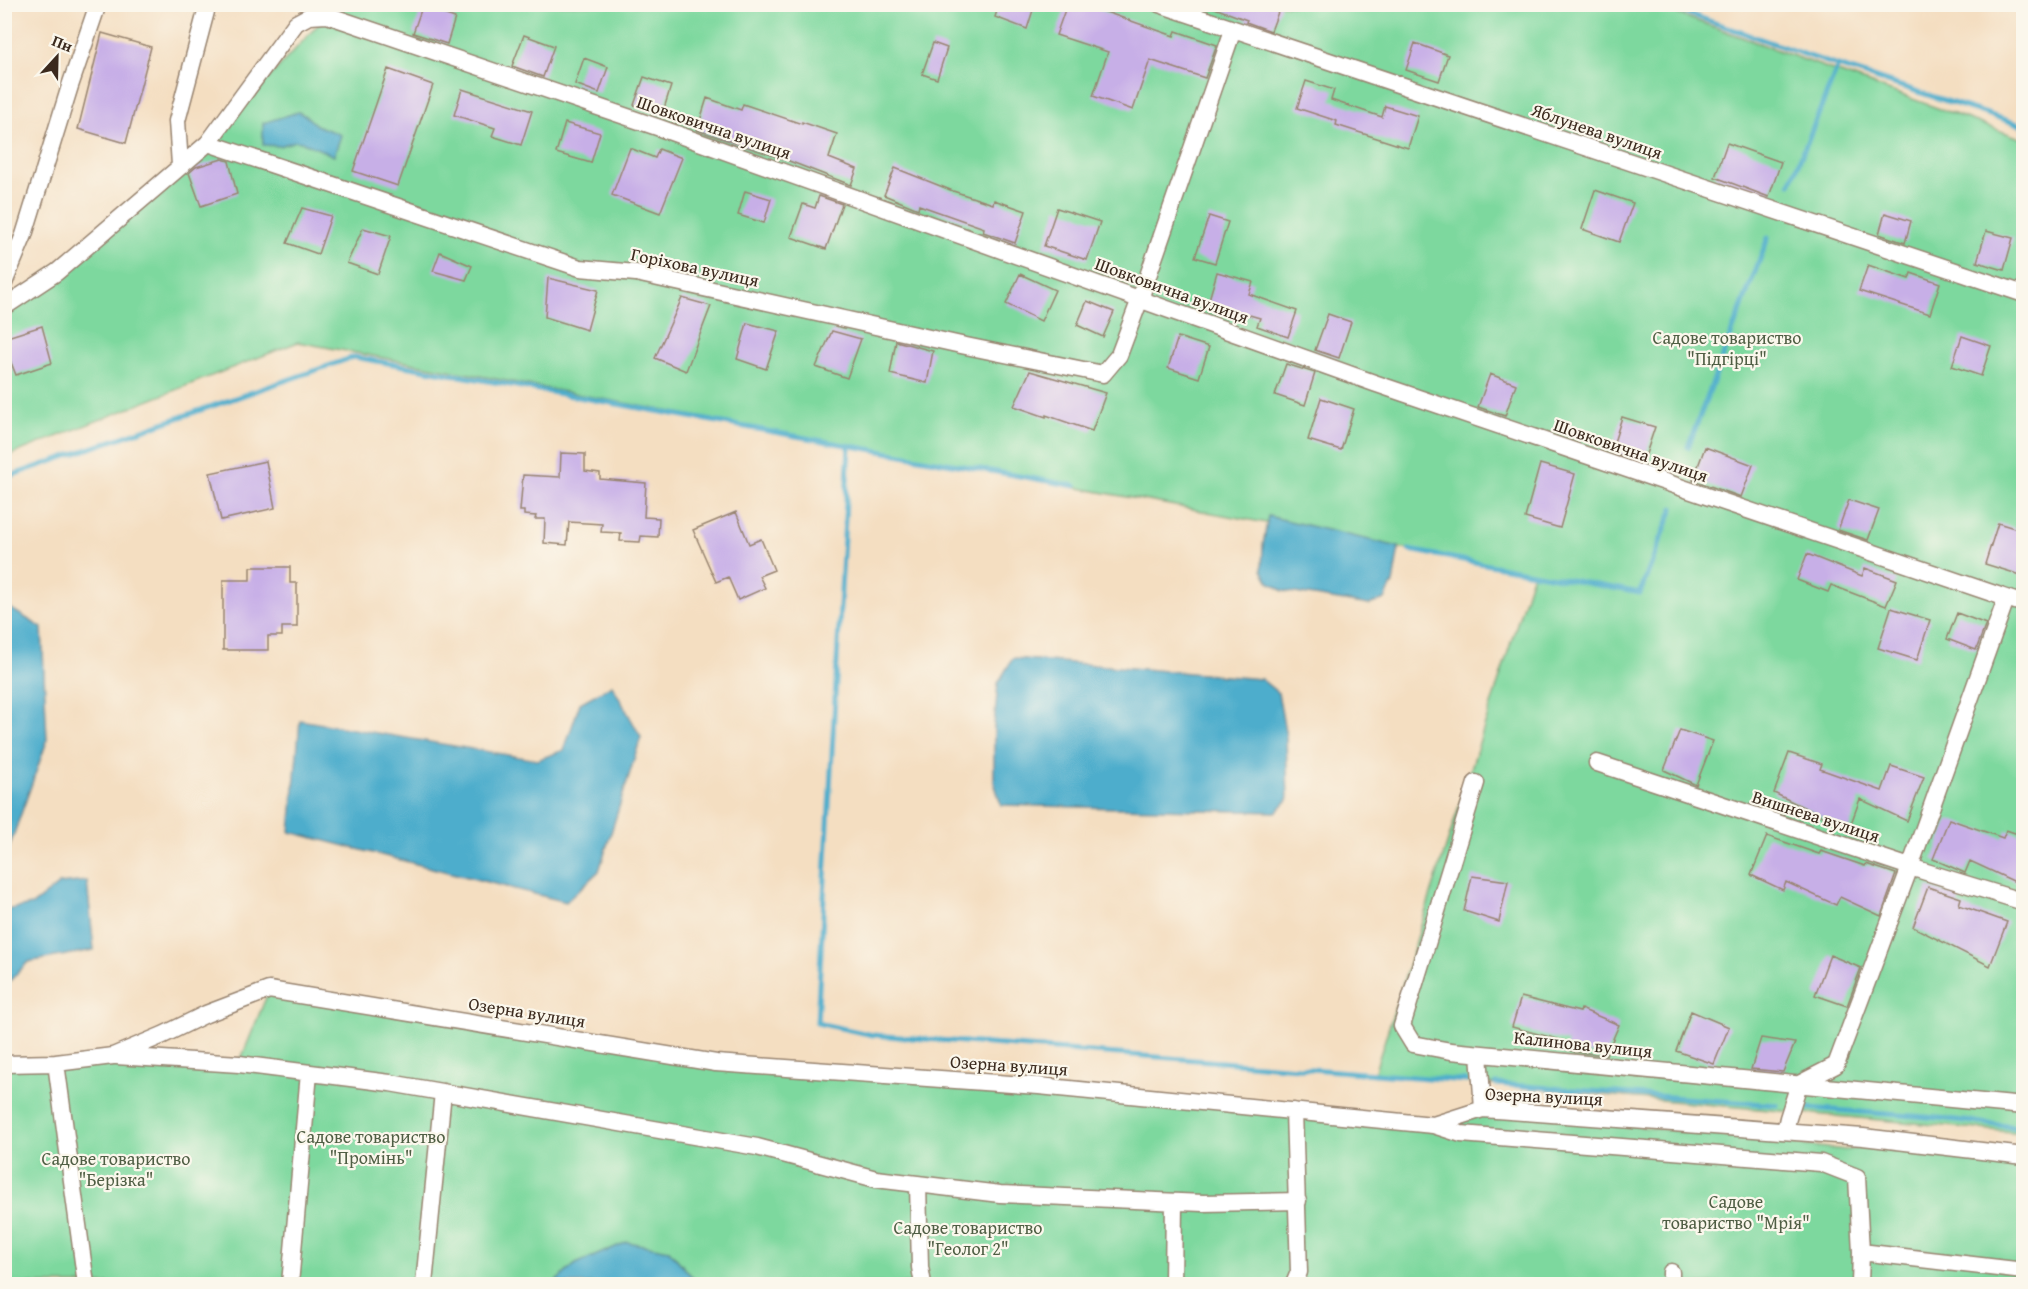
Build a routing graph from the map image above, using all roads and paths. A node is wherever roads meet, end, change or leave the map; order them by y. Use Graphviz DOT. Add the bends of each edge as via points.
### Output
graph roads {
  1 [pos="98,4"];
  2 [pos="208,4"];
  3 [pos="1159,4"];
  4 [pos="330,10"];
  5 [pos="1233,30"];
  6 [pos="208,143"];
  7 [pos="180,165"];
  8 [pos="4,283"];
  9 [pos="2024,294"];
  10 [pos="1140,299"];
  11 [pos="4,307"];
  12 [pos="2006,598"];
  13 [pos="2024,604"];
  14 [pos="1597,763"];
  15 [pos="1476,783"];
  16 [pos="1910,867"];
  17 [pos="2024,902"];
  18 [pos="1479,1054"];
  19 [pos="112,1056"];
  20 [pos="56,1063"];
  21 [pos="4,1064"];
  22 [pos="309,1073"];
  23 [pos="1799,1084"];
  24 [pos="443,1092"];
  25 [pos="2024,1106"];
  26 [pos="1483,1110"];
  27 [pos="1294,1111"];
  28 [pos="1433,1125"];
  29 [pos="1785,1131"];
  30 [pos="2024,1156"];
  31 [pos="918,1184"];
  32 [pos="1298,1201"];
  33 [pos="1174,1202"];
  34 [pos="1861,1252"];
  35 [pos="2024,1270"];
  36 [pos="86,1284"];
  37 [pos="290,1284"];
  38 [pos="424,1284"];
  39 [pos="923,1284"];
  40 [pos="1173,1284"];
  41 [pos="1294,1284"];
  42 [pos="1860,1284"];
  1 -- 8 [label="street" via="24,235"];
  2 -- 7 [label="street" via="177,121"];
  3 -- 5 [label="street, Яблунева вулиця"];
  4 -- 6 [label="street, Шовковична вулиця" via="296,23"];
  4 -- 10 [label="street, Шовковична вулиця"];
  5 -- 9 [label="street, Яблунева вулиця"];
  5 -- 10 [label="street"];
  6 -- 7 [label="street"];
  6 -- 10 [label="street, Горіхова вулиця" via="580,268 636,273 1103,374 1119,355"];
  7 -- 11 [label="street" via="57,272"];
  10 -- 12 [label="street, Шовковична вулиця" via="1374,383"];
  12 -- 13 [label="street, Шовковична вулиця"];
  12 -- 16 [label="street"];
  14 -- 16 [label="street, Вишнева вулиця"];
  15 -- 18 [label="street, Калинова вулиця" via="1402,1026 1413,1044"];
  16 -- 17 [label="street, Вишнева вулиця"];
  16 -- 23 [label="street" via="1836,1065"];
  18 -- 23 [label="street, Калинова вулиця"];
  18 -- 26 [label="street"];
  19 -- 20 [label="street, Озерна вулиця"];
  19 -- 22 [label="street"];
  19 -- 27 [label="street, Озерна вулиця" via="269,990 716,1063 1039,1086"];
  20 -- 21 [label="street, Озерна вулиця"];
  20 -- 36 [label="street"];
  22 -- 24 [label="street"];
  22 -- 37 [label="street"];
  23 -- 25 [label="street, Калинова вулиця"];
  23 -- 29 [label="street"];
  24 -- 31 [label="street" via="757,1147 876,1179"];
  24 -- 38 [label="street"];
  26 -- 28 [label="street, Озерна вулиця"];
  26 -- 29 [label="street, Озерна вулиця"];
  27 -- 28 [label="street, Озерна вулиця"];
  27 -- 32 [label="street"];
  28 -- 34 [label="street" via="1461,1134 1821,1163 1857,1177"];
  29 -- 30 [label="street, Озерна вулиця"];
  31 -- 33 [label="street" via="1000,1194"];
  31 -- 39 [label="street"];
  32 -- 33 [label="street"];
  32 -- 41 [label="street" via="1299,1272"];
  33 -- 40 [label="street"];
  34 -- 35 [label="street"];
  34 -- 42 [label="street"];
}
